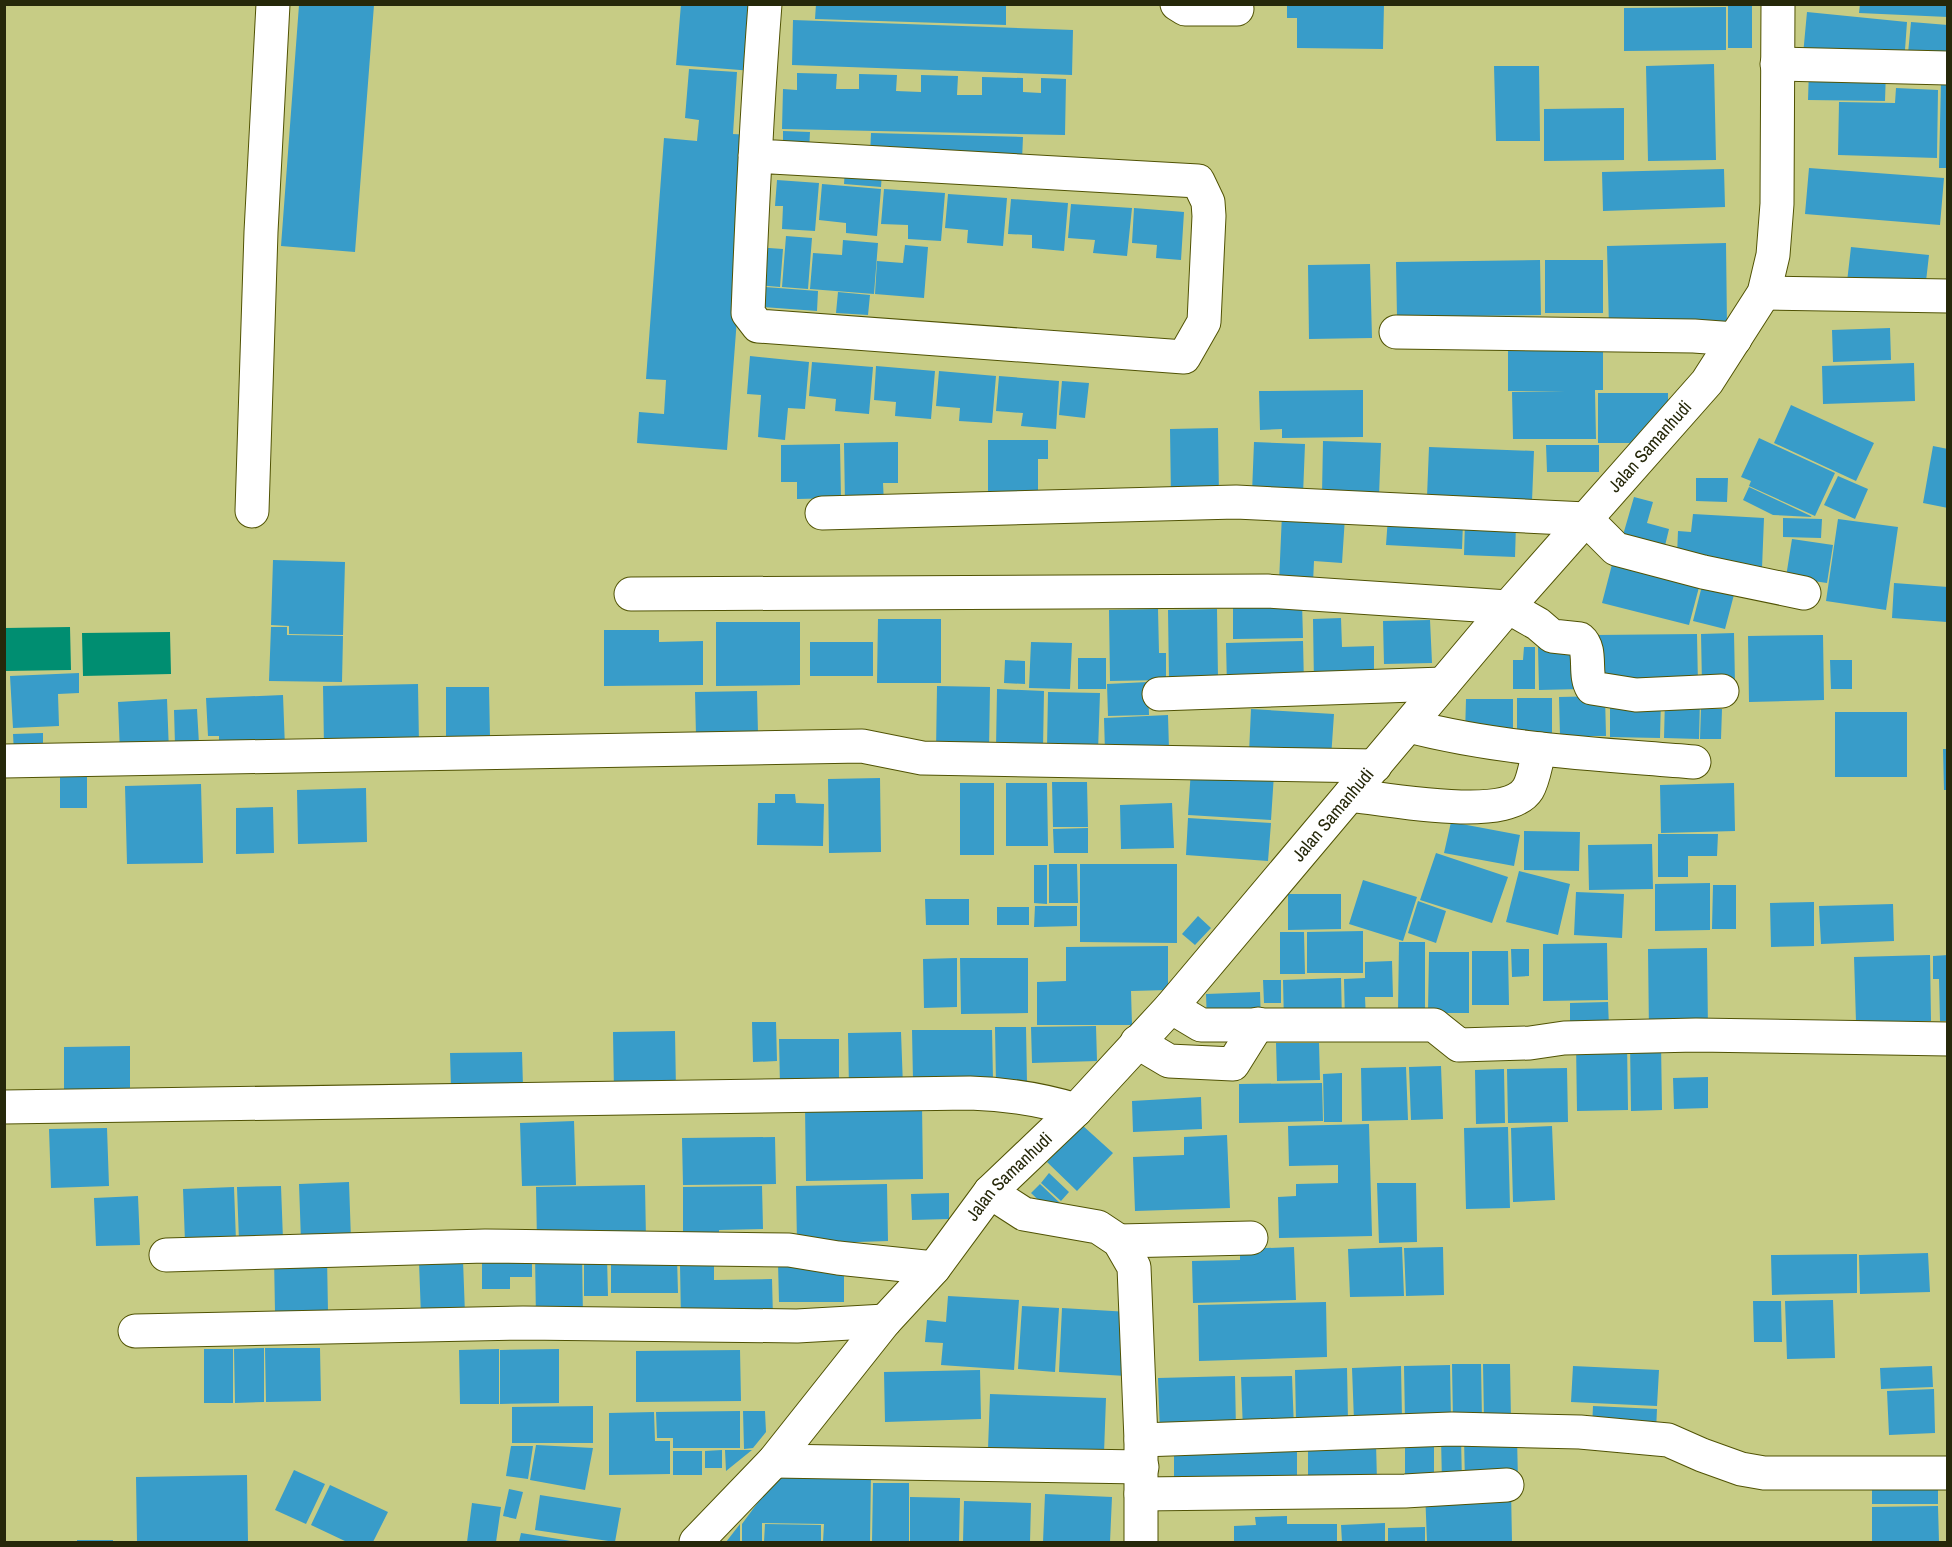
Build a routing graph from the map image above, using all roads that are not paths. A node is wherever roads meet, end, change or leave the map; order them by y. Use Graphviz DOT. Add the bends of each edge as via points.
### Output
graph roads {
  1 [pos="273,4"];
  2 [pos="765,4"];
  3 [pos="1177,4"];
  4 [pos="1778,4"];
  5 [pos="1237,9"];
  6 [pos="1777,64"];
  7 [pos="1947,68"];
  8 [pos="755,156"];
  9 [pos="1764,293"];
  10 [pos="1947,296"];
  11 [pos="1396,332"];
  12 [pos="1736,339"];
  13 [pos="252,511"];
  14 [pos="822,513"];
  15 [pos="1586,519"];
  16 [pos="1804,593"];
  17 [pos="631,594"];
  18 [pos="1508,607"];
  19 [pos="1443,684"];
  20 [pos="1722,692"];
  21 [pos="1159,694"];
  22 [pos="1409,726"];
  23 [pos="1540,749"];
  24 [pos="4,760"];
  25 [pos="1694,762"];
  26 [pos="1375,766"];
  27 [pos="1350,795"];
  28 [pos="1170,1007"];
  29 [pos="1258,1024"];
  30 [pos="1947,1039"];
  31 [pos="1137,1042"];
  32 [pos="4,1107"];
  33 [pos="1076,1110"];
  34 [pos="990,1192"];
  35 [pos="1251,1238"];
  36 [pos="1119,1240"];
  37 [pos="166,1255"];
  38 [pos="934,1268"];
  39 [pos="885,1321"];
  40 [pos="135,1331"];
  41 [pos="774,1461"];
  42 [pos="1142,1467"];
  43 [pos="1947,1473"];
  44 [pos="1507,1485"];
  45 [pos="696,1542"];
  46 [pos="1141,1542"];
  1 -- 13 [label="street"];
  2 -- 8 [label="street"];
  3 -- 5 [label="street" via="1185,9"];
  4 -- 6 [label="street, Jalan Samanhudi"];
  6 -- 7 [label="street"];
  6 -- 9 [label="street, Jalan Samanhudi" via="1777,204 1773,255"];
  8 -- 8 [label="street" via="1198,181 1208,202 1209,216 1204,322 1184,357 758,326 748,314"];
  9 -- 10 [label="street"];
  9 -- 12 [label="street, Jalan Samanhudi"];
  11 -- 12 [label="street"];
  12 -- 15 [label="street, Jalan Samanhudi" via="1707,382"];
  14 -- 15 [label="street" via="1236,502"];
  15 -- 16 [label="street" via="1616,549"];
  15 -- 18 [label="street, Jalan Samanhudi"];
  17 -- 18 [label="street" via="1267,591"];
  18 -- 19 [label="street, Jalan Samanhudi"];
  18 -- 20 [label="street" via="1552,636 1584,642 1587,680 1592,688 1636,695"];
  19 -- 21 [label="street"];
  19 -- 22 [label="street, Jalan Samanhudi"];
  22 -- 23 [label="street" via="1454,737"];
  22 -- 26 [label="street, Jalan Samanhudi"];
  23 -- 25 [label="street"];
  23 -- 27 [label="street" via="1528,789 1515,801 1467,807"];
  24 -- 26 [label="street" via="862,746 922,758"];
  26 -- 27 [label="street, Jalan Samanhudi"];
  27 -- 28 [label="street, Jalan Samanhudi"];
  28 -- 29 [label="street" via="1202,1025"];
  28 -- 31 [label="street, Jalan Samanhudi"];
  29 -- 30 [label="street" via="1434,1025 1459,1045 1684,1035"];
  29 -- 31 [label="street" via="1233,1064 1170,1061"];
  31 -- 33 [label="street, Jalan Samanhudi"];
  32 -- 33 [label="street" via="970,1093 1045,1100"];
  33 -- 34 [label="street, Jalan Samanhudi"];
  34 -- 36 [label="street" via="1024,1214 1098,1227"];
  34 -- 38 [label="street, Jalan Samanhudi"];
  35 -- 36 [label="street"];
  36 -- 42 [label="street" via="1134,1267"];
  37 -- 38 [label="street" via="485,1246 789,1250"];
  38 -- 39 [label="street, Jalan Samanhudi"];
  39 -- 40 [label="street" via="797,1326 523,1323"];
  39 -- 41 [label="street, Jalan Samanhudi"];
  41 -- 42 [label="street"];
  41 -- 45 [label="street, Jalan Samanhudi"];
  42 -- 43 [label="street" via="1452,1429 1660,1438 1741,1469 1764,1473"];
  42 -- 44 [label="street" via="1405,1491"];
  42 -- 46 [label="street"];
}
